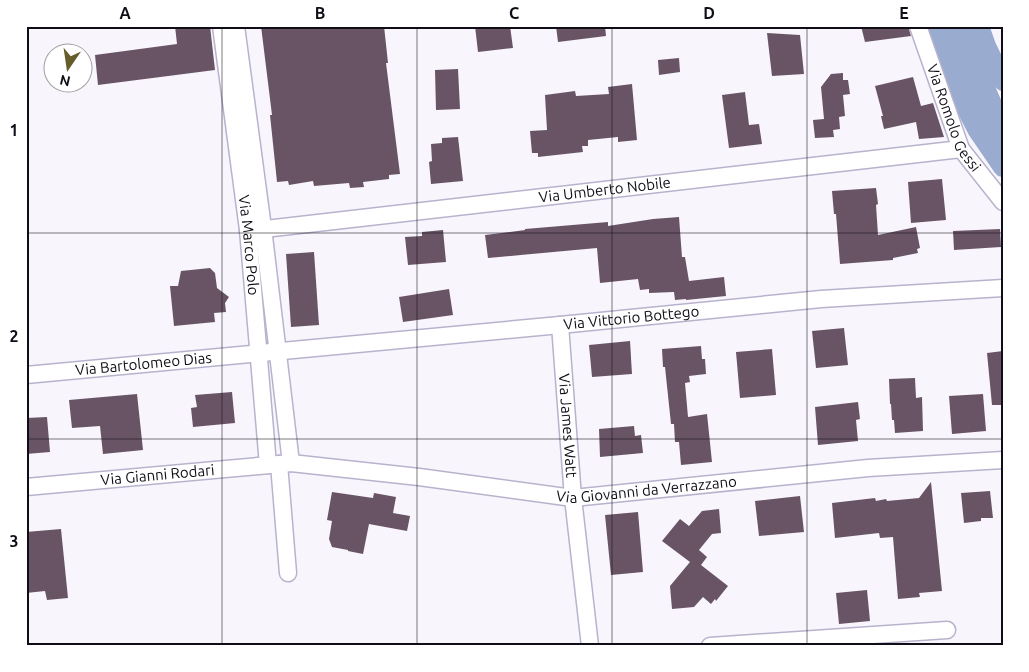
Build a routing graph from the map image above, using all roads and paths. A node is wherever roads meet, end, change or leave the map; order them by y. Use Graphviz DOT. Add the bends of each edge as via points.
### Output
graph roads {
  1 [pos="221,26"];
  2 [pos="236,26"];
  3 [pos="918,26"];
  4 [pos="961,149"];
  5 [pos="1003,202"];
  6 [pos="255,229"];
  7 [pos="1003,288"];
  8 [pos="560,326"];
  9 [pos="278,352"];
  10 [pos="259,353"];
  11 [pos="26,375"];
  12 [pos="1003,460"];
  13 [pos="279,464"];
  14 [pos="26,487"];
  15 [pos="573,498"];
  16 [pos="288,573"];
  17 [pos="947,630"];
  18 [pos="590,646"];
  19 [pos="710,646"];
  1 -- 6 [label="street, Via Marco Polo"];
  2 -- 6 [label="street, Via Marco Polo"];
  3 -- 4 [label="street, Via Romolo Gessi"];
  4 -- 5 [label="street, Via Romolo Gessi"];
  4 -- 6 [label="street, Via Umberto Nobile"];
  6 -- 9 [label="street, Via Marco Polo"];
  6 -- 10 [label="street, Via Marco Polo"];
  7 -- 8 [label="street, Via Vittorio Bottego" via="821,299"];
  8 -- 9 [label="street, Via Vittorio Bottego"];
  8 -- 15 [label="street, Via James Watt"];
  9 -- 10 [label="street, Via Vittorio Bottego"];
  9 -- 13 [label="street, Via Marco Polo"];
  10 -- 11 [label="street, Via Bartolomeo Dias"];
  10 -- 13 [label="street, Via Marco Polo"];
  12 -- 15 [label="street, Via Giovanni da Verrazzano" via="868,468"];
  13 -- 14 [label="street, Via Gianni Rodari"];
  13 -- 15 [label="street, Via Giovanni da Verrazzano" via="419,477"];
  13 -- 16 [label="street, Via Marco Polo"];
  15 -- 18 [label="street, Via James Watt"];
  17 -- 19 [label="street"];
}
